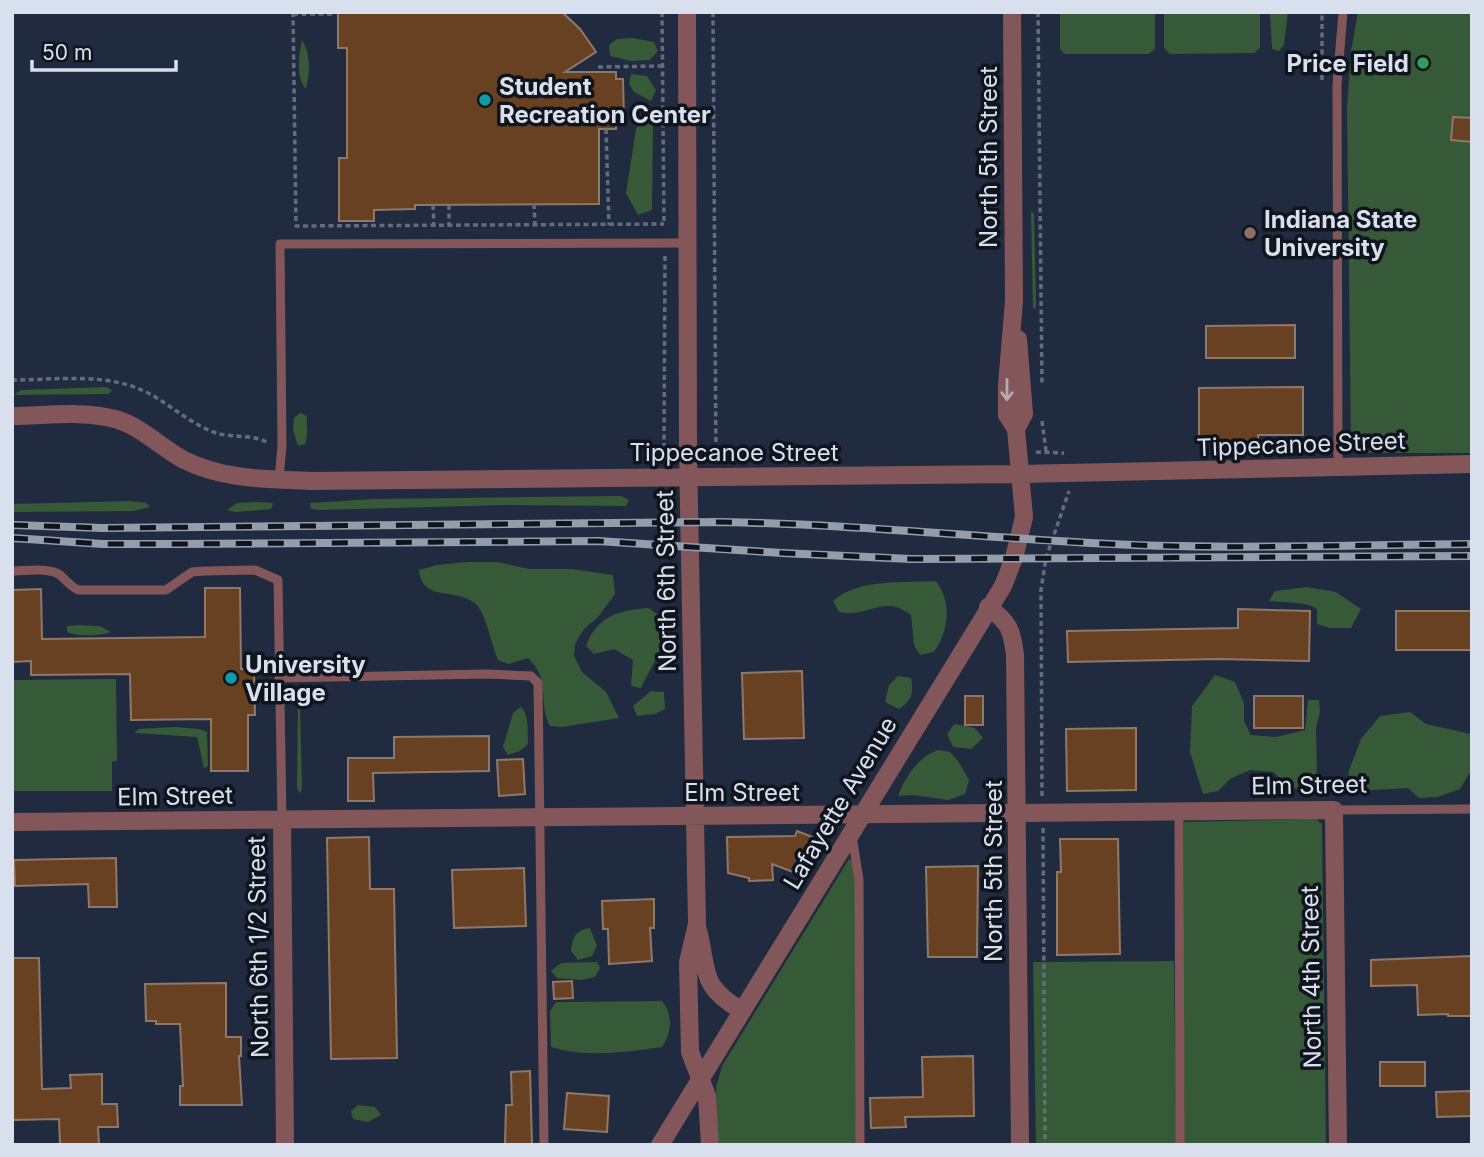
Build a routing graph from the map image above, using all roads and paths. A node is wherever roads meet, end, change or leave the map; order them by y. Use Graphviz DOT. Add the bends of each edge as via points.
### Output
graph roads {
  1 [pos="687,12"];
  2 [pos="713,12"];
  3 [pos="1012,12"];
  4 [pos="1038,12"];
  5 [pos="1343,12"];
  6 [pos="293,13"];
  7 [pos="332,14"];
  8 [pos="662,66"];
  9 [pos="598,67"];
  10 [pos="606,129"];
  11 [pos="534,204"];
  12 [pos="433,205"];
  13 [pos="449,205"];
  14 [pos="664,224"];
  15 [pos="535,225"];
  16 [pos="608,225"];
  17 [pos="434,226"];
  18 [pos="449,226"];
  19 [pos="535,243"];
  20 [pos="610,243"];
  21 [pos="688,243"];
  22 [pos="433,244"];
  23 [pos="449,244"];
  24 [pos="12,380"];
  25 [pos="1042,390"];
  26 [pos="12,416"];
  27 [pos="1042,416"];
  28 [pos="282,446"];
  29 [pos="1046,452"];
  30 [pos="688,453"];
  31 [pos="1017,454"];
  32 [pos="1073,454"];
  33 [pos="716,457"];
  34 [pos="729,457"];
  35 [pos="658,462"];
  36 [pos="1472,464"];
  37 [pos="1338,466"];
  38 [pos="1020,474"];
  39 [pos="688,477"];
  40 [pos="718,477"];
  41 [pos="279,480"];
  42 [pos="12,570"];
  43 [pos="988,607"];
  44 [pos="279,678"];
  45 [pos="1472,808"];
  46 [pos="1334,810"];
  47 [pos="1179,811"];
  48 [pos="1017,813"];
  49 [pos="861,815"];
  50 [pos="695,816"];
  51 [pos="538,817"];
  52 [pos="282,819"];
  53 [pos="12,822"];
  54 [pos="848,838"];
  55 [pos="697,923"];
  56 [pos="742,1011"];
  57 [pos="700,1079"];
  58 [pos="285,1145"];
  59 [pos="544,1145"];
  60 [pos="660,1145"];
  61 [pos="710,1145"];
  62 [pos="860,1145"];
  63 [pos="1020,1145"];
  64 [pos="1180,1145"];
  65 [pos="1338,1145"];
  1 -- 21 [label="street, North 6th Street"];
  2 -- 33 [label="path"];
  3 -- 31 [label="street, North 5th Street" via="1014,301 1024,414 1016,429"];
  4 -- 25 [label="path"];
  5 -- 37 [label="lane" via="1337,85"];
  6 -- 7 [label="path"];
  6 -- 17 [label="path" via="296,226"];
  8 -- 9 [label="path"];
  10 -- 16 [label="path"];
  11 -- 15 [label="path"];
  12 -- 17 [label="path"];
  13 -- 18 [label="path"];
  14 -- 16 [label="path"];
  15 -- 16 [label="path"];
  15 -- 18 [label="path"];
  15 -- 19 [label="path"];
  16 -- 20 [label="path"];
  17 -- 18 [label="path"];
  17 -- 22 [label="path"];
  18 -- 23 [label="path"];
  19 -- 20 [label="lane"];
  19 -- 23 [label="lane"];
  20 -- 21 [label="lane"];
  21 -- 30 [label="street, North 6th Street"];
  22 -- 23 [label="lane"];
  22 -- 28 [label="lane" via="280,244"];
  24 -- 28 [label="path" via="128,384 215,432"];
  26 -- 41 [label="street, Tippecanoe Street" via="115,419 204,469"];
  27 -- 29 [label="path"];
  28 -- 41 [label="lane"];
  29 -- 31 [label="path"];
  29 -- 32 [label="path"];
  30 -- 33 [label="path" via="710,450"];
  30 -- 35 [label="path"];
  30 -- 39 [label="street, North 6th Street"];
  31 -- 38 [label="street, North 5th Street"];
  33 -- 34 [label="path"];
  33 -- 40 [label="path"];
  36 -- 37 [label="street, Tippecanoe Street"];
  37 -- 38 [label="street, Tippecanoe Street"];
  38 -- 40 [label="street, Tippecanoe Street"];
  38 -- 43 [label="street, Lafayette Avenue" via="1024,517 1019,538 1003,586"];
  39 -- 40 [label="street, Tippecanoe Street"];
  39 -- 41 [label="street, Tippecanoe Street"];
  39 -- 50 [label="street, North 6th Street"];
  42 -- 44 [label="lane, North 6th 1/2 Street" via="50,572 78,590 166,590 192,572 255,570 278,580"];
  43 -- 48 [label="street, North 5th Street" via="1003,617 1013,638"];
  43 -- 49 [label="street, Lafayette Avenue"];
  44 -- 51 [label="lane" via="531,676 538,683"];
  44 -- 52 [label="lane, North 6th 1/2 Street"];
  45 -- 46 [label="lane, Elm Street"];
  46 -- 47 [label="street, Elm Street"];
  46 -- 65 [label="street, North 4th Street"];
  47 -- 48 [label="street, Elm Street"];
  47 -- 64 [label="lane"];
  48 -- 49 [label="street, Elm Street"];
  48 -- 63 [label="street, North 5th Street"];
  49 -- 50 [label="street, Elm Street"];
  49 -- 54 [label="street, Lafayette Avenue"];
  50 -- 51 [label="street, Elm Street"];
  50 -- 55 [label="street, North 6th Street"];
  51 -- 52 [label="street, Elm Street"];
  51 -- 59 [label="lane"];
  52 -- 53 [label="street, Elm Street"];
  52 -- 58 [label="street, North 6th 1/2 Street"];
  54 -- 56 [label="street, Lafayette Avenue"];
  54 -- 62 [label="lane" via="853,842 859,880"];
  55 -- 56 [label="street" via="710,986"];
  55 -- 57 [label="street, North 6th Street" via="688,962 690,1052"];
  56 -- 57 [label="street, Lafayette Avenue"];
  57 -- 60 [label="street, Lafayette Avenue"];
  57 -- 61 [label="street, North 6th Street" via="707,1096"];
}
